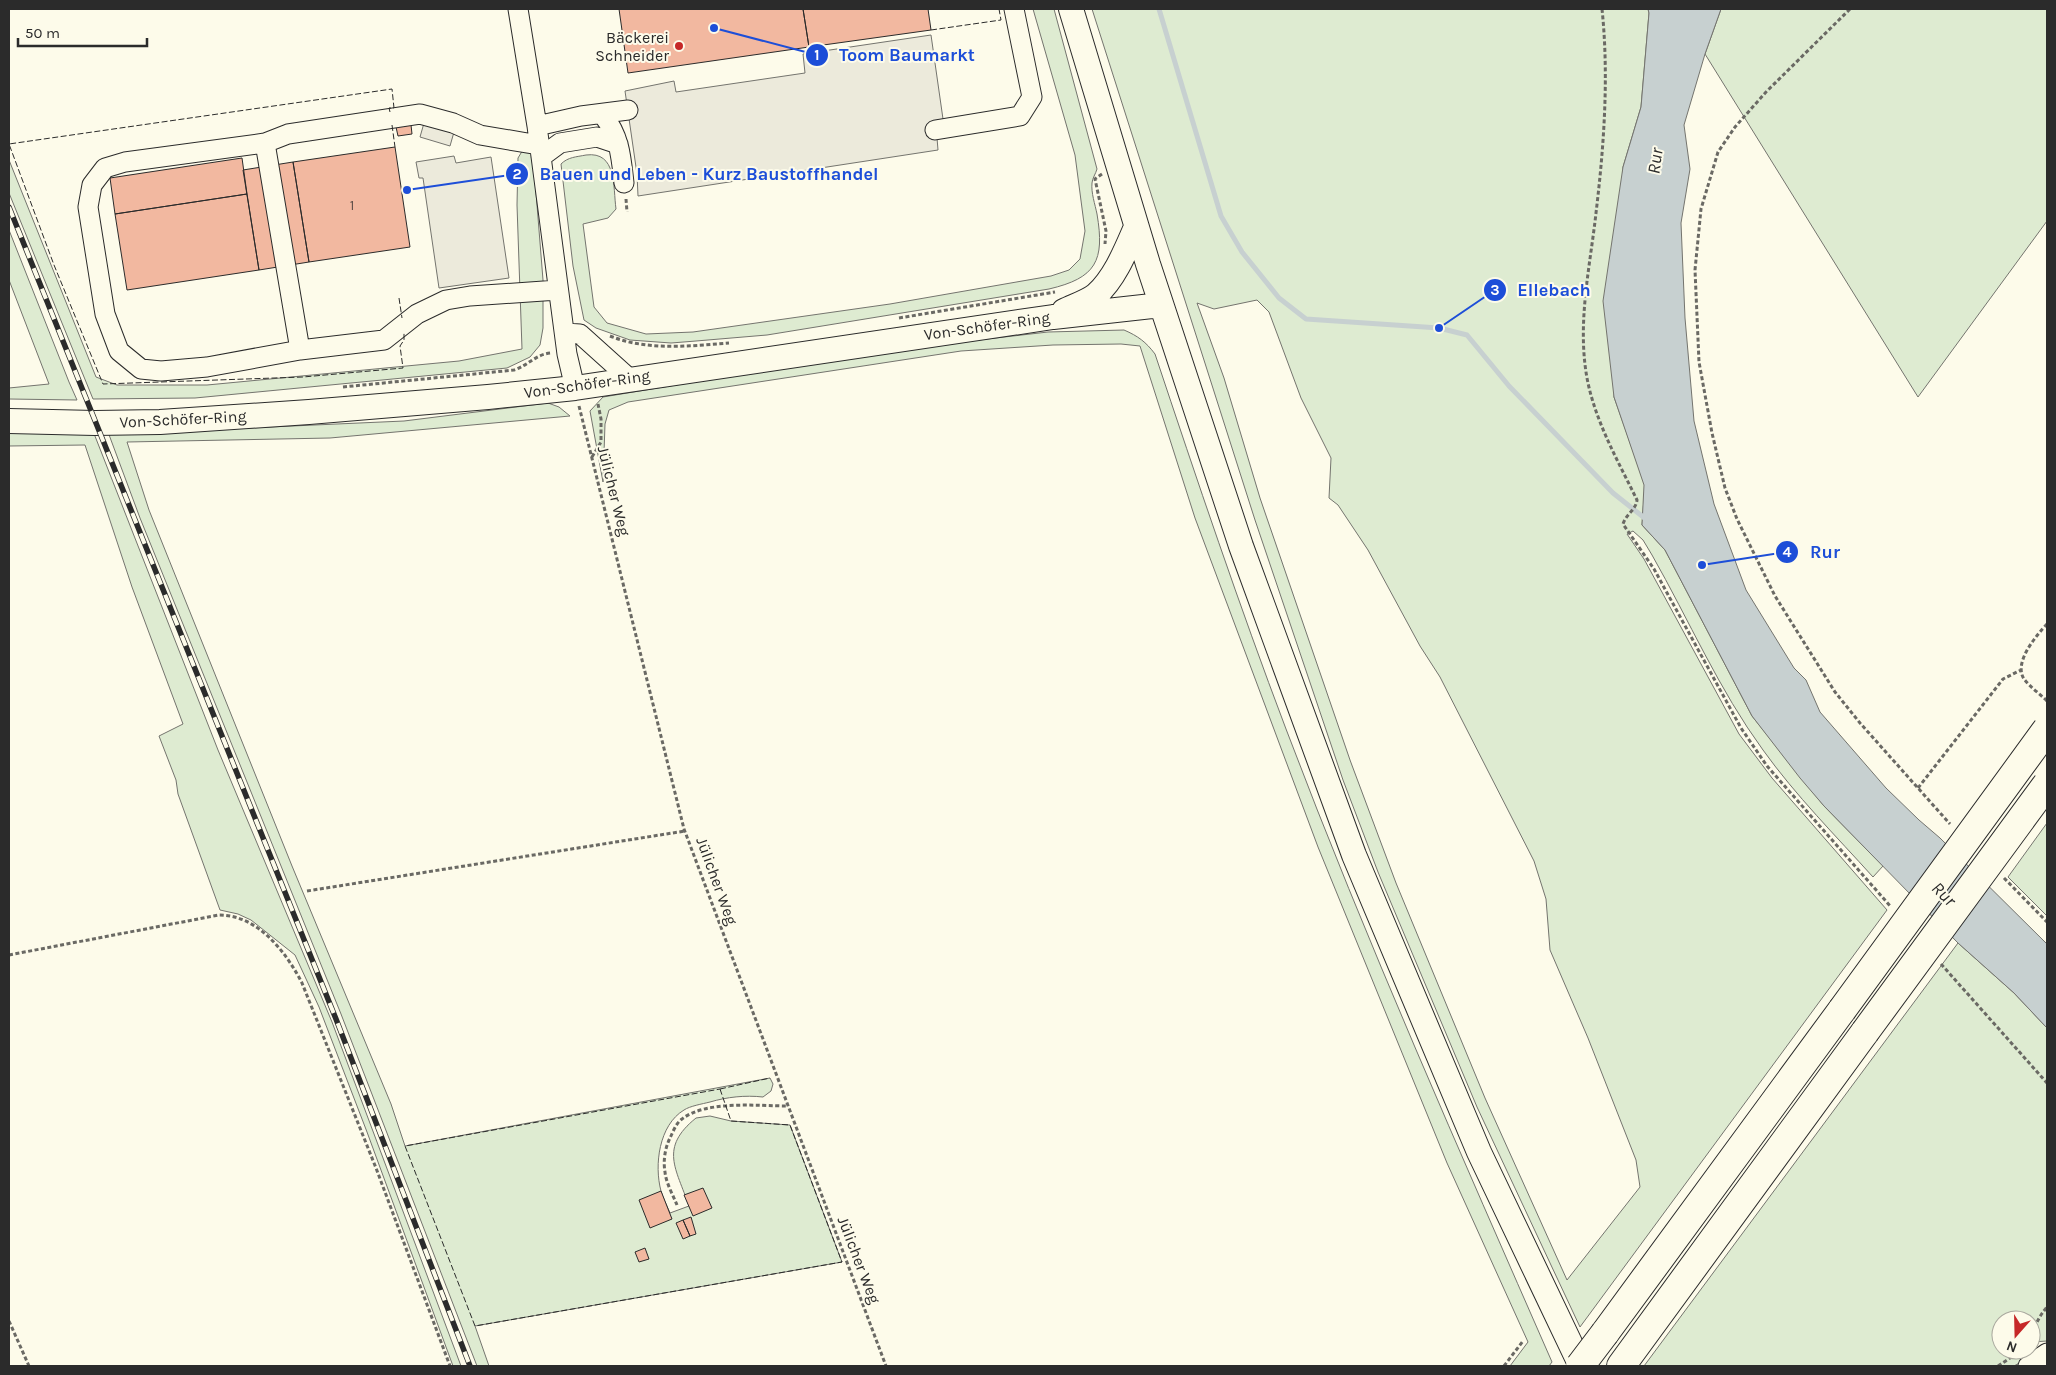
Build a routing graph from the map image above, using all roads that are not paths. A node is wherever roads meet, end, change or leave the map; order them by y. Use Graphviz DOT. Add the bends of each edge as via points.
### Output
graph roads {
  1 [pos="518,9"];
  2 [pos="1014,9"];
  3 [pos="1071,9"];
  4 [pos="628,110"];
  5 [pos="603,115"];
  6 [pos="537,126"];
  7 [pos="935,130"];
  8 [pos="265,143"];
  9 [pos="618,144"];
  10 [pos="540,151"];
  11 [pos="628,177"];
  12 [pos="1136,227"];
  13 [pos="558,290"];
  14 [pos="1161,305"];
  15 [pos="1053,317"];
  16 [pos="565,333"];
  17 [pos="300,350"];
  18 [pos="630,379"];
  19 [pos="575,388"];
  20 [pos="9,421"];
  21 [pos="2047,729"];
  22 [pos="2047,784"];
  23 [pos="1580,1366"];
  24 [pos="1621,1366"];
  1 -- 6 [label="street"];
  2 -- 7 [label="street" via="1032,97 1020,116"];
  3 -- 12 [label="main road"];
  4 -- 5 [label="street"];
  5 -- 6 [label="street" via="581,116"];
  5 -- 9 [label="street" via="613,128"];
  6 -- 10 [label="street"];
  8 -- 10 [label="street" via="288,134 420,114"];
  8 -- 17 [label="street"];
  8 -- 17 [label="street" via="124,162 105,168 92,185 88,207 105,314 120,351 141,369 161,371 207,367"];
  9 -- 10 [label="street" via="597,137 560,143"];
  9 -- 11 [label="street"];
  10 -- 13 [label="street"];
  12 -- 14 [label="main road"];
  12 -- 15 [label="main road" via="1108,282 1095,296"];
  13 -- 16 [label="street"];
  13 -- 17 [label="street" via="446,300 417,314 384,340"];
  14 -- 15 [label="main road, Von-Schöfer-Ring"];
  14 -- 23 [label="main road" via="1240,546 1354,855 1479,1152"];
  15 -- 18 [label="main road, Von-Schöfer-Ring"];
  16 -- 18 [label="street" via="580,334"];
  16 -- 19 [label="street"];
  18 -- 19 [label="main road, Von-Schöfer-Ring"];
  19 -- 20 [label="main road, Von-Schöfer-Ring" via="363,408 160,422"];
  21 -- 23 [label="highway, bridge"];
  22 -- 24 [label="highway, bridge"];
}
